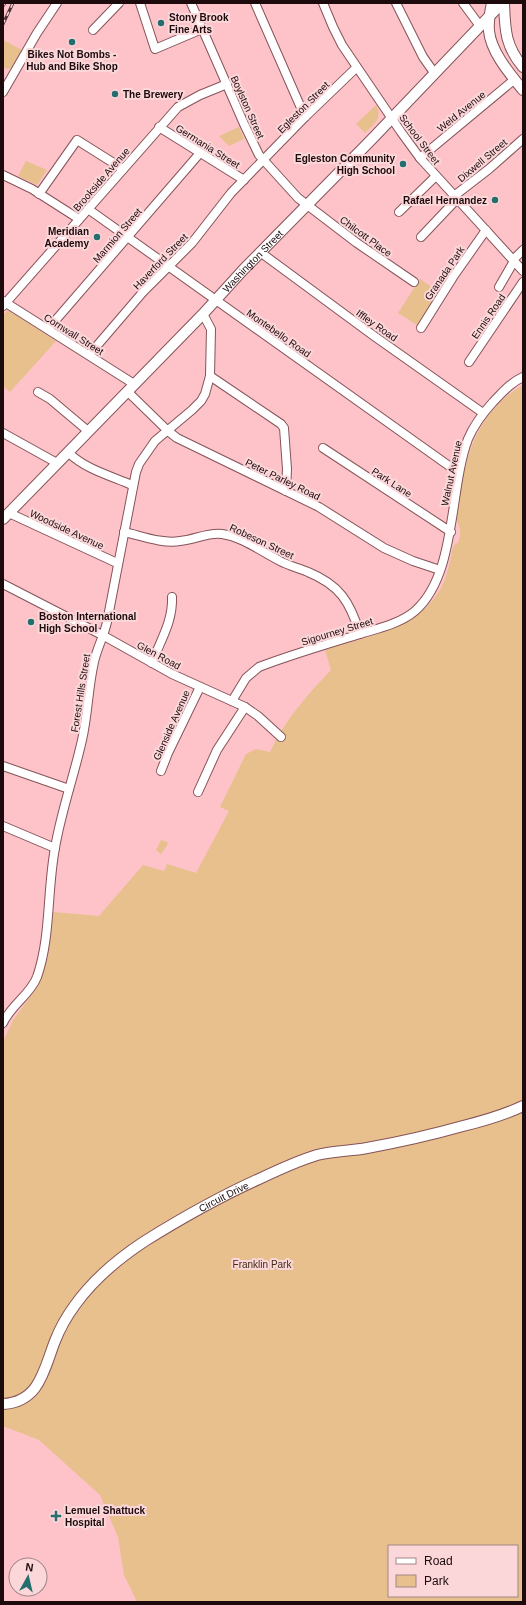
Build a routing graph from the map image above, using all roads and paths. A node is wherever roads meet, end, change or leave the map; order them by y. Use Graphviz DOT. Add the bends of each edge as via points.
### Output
graph roads {
  1 [pos="57,3"];
  2 [pos="119,3"];
  3 [pos="140,3"];
  4 [pos="191,3"];
  5 [pos="255,3"];
  6 [pos="323,3"];
  7 [pos="396,3"];
  8 [pos="463,3"];
  9 [pos="492,3"];
  10 [pos="503,3"];
  11 [pos="490,16"];
  12 [pos="480,26"];
  13 [pos="202,28"];
  14 [pos="93,30"];
  15 [pos="523,67"];
  16 [pos="356,68"];
  17 [pos="3,73"];
  18 [pos="435,74"];
  19 [pos="11,78"];
  20 [pos="515,79"];
  21 [pos="227,84"];
  22 [pos="523,90"];
  23 [pos="3,92"];
  24 [pos="305,117"];
  25 [pos="391,118"];
  26 [pos="159,127"];
  27 [pos="523,139"];
  28 [pos="200,152"];
  29 [pos="420,158"];
  30 [pos="264,160"];
  31 [pos="123,169"];
  32 [pos="3,175"];
  33 [pos="436,176"];
  34 [pos="244,180"];
  35 [pos="39,194"];
  36 [pos="456,198"];
  37 [pos="307,205"];
  38 [pos="88,209"];
  39 [pos="398,212"];
  40 [pos="79,219"];
  41 [pos="486,230"];
  42 [pos="421,237"];
  43 [pos="128,238"];
  44 [pos="523,250"];
  45 [pos="260,252"];
  46 [pos="514,260"];
  47 [pos="169,267"];
  48 [pos="523,272"];
  49 [pos="414,282"];
  50 [pos="523,282"];
  51 [pos="499,287"];
  52 [pos="215,300"];
  53 [pos="4,303"];
  54 [pos="203,314"];
  55 [pos="421,328"];
  56 [pos="48,329"];
  57 [pos="89,355"];
  58 [pos="469,362"];
  59 [pos="210,376"];
  60 [pos="523,377"];
  61 [pos="130,387"];
  62 [pos="38,392"];
  63 [pos="483,413"];
  64 [pos="88,431"];
  65 [pos="168,431"];
  66 [pos="3,433"];
  67 [pos="323,448"];
  68 [pos="68,452"];
  69 [pos="57,463"];
  70 [pos="459,473"];
  71 [pos="132,485"];
  72 [pos="286,491"];
  73 [pos="6,516"];
  74 [pos="124,532"];
  75 [pos="450,532"];
  76 [pos="117,563"];
  77 [pos="440,570"];
  78 [pos="3,584"];
  79 [pos="172,597"];
  80 [pos="360,634"];
  81 [pos="104,636"];
  82 [pos="152,663"];
  83 [pos="200,687"];
  84 [pos="232,701"];
  85 [pos="244,708"];
  86 [pos="281,737"];
  87 [pos="3,766"];
  88 [pos="161,771"];
  89 [pos="69,789"];
  90 [pos="198,792"];
  91 [pos="3,826"];
  92 [pos="55,848"];
  93 [pos="3,1023"];
  94 [pos="523,1106"];
  95 [pos="3,1404"];
  1 -- 19 [label="street" via="39,28"];
  2 -- 14 [label="street"];
  3 -- 13 [label="street" via="155,49"];
  4 -- 13 [label="street, Boylston Street"];
  5 -- 24 [label="street"];
  6 -- 16 [label="street, School Street"];
  7 -- 18 [label="street" via="423,57"];
  8 -- 12 [label="street"];
  9 -- 11 [label="main road"];
  10 -- 11 [label="main road, Washington Street"];
  10 -- 15 [label="main road" via="508,44"];
  11 -- 12 [label="main road, Washington Street"];
  11 -- 20 [label="main road" via="491,41"];
  12 -- 18 [label="main road, Washington Street"];
  13 -- 21 [label="street, Boylston Street"];
  16 -- 24 [label="street, Egleston Street"];
  16 -- 25 [label="street, School Street"];
  17 -- 19 [label="street"];
  18 -- 25 [label="main road, Washington Street"];
  19 -- 23 [label="street"];
  20 -- 22 [label="main road"];
  20 -- 29 [label="street, Weld Avenue"];
  21 -- 26 [label="street, Brookside Avenue" via="183,103"];
  21 -- 30 [label="street, Boylston Street" via="247,130"];
  24 -- 30 [label="street, Egleston Street"];
  25 -- 29 [label="street, School Street"];
  25 -- 37 [label="main road, Washington Street"];
  26 -- 28 [label="street, Germania Street"];
  26 -- 31 [label="street, Brookside Avenue"];
  27 -- 36 [label="street, Dixwell Street"];
  28 -- 34 [label="street, Germania Street"];
  28 -- 43 [label="street, Marmion Street"];
  29 -- 33 [label="street, School Street"];
  30 -- 34 [label="street, Germania Street"];
  30 -- 37 [label="street, Boylston Street"];
  31 -- 35 [label="street" via="77,140"];
  31 -- 38 [label="street, Brookside Avenue"];
  32 -- 35 [label="street"];
  33 -- 36 [label="street, School Street"];
  33 -- 39 [label="street"];
  34 -- 47 [label="street, Haverford Street"];
  35 -- 40 [label="street"];
  36 -- 41 [label="street, School Street"];
  36 -- 42 [label="street, Dixwell Street"];
  37 -- 45 [label="main road, Washington Street"];
  37 -- 49 [label="street, Chilcott Place"];
  38 -- 40 [label="street, Brookside Avenue"];
  38 -- 43 [label="street, Montebello Road"];
  40 -- 53 [label="street, Brookside Avenue"];
  41 -- 46 [label="street, School Street"];
  41 -- 55 [label="street, Granada Park"];
  43 -- 47 [label="street, Montebello Road"];
  43 -- 56 [label="street, Marmion Street"];
  44 -- 46 [label="street"];
  45 -- 52 [label="main road, Washington Street"];
  45 -- 63 [label="street, Iffley Road"];
  46 -- 48 [label="street, School Street"];
  46 -- 51 [label="street"];
  47 -- 52 [label="street, Montebello Road"];
  47 -- 57 [label="street, Haverford Street" via="143,292"];
  50 -- 58 [label="street, Ennis Road"];
  52 -- 54 [label="main road, Washington Street"];
  52 -- 70 [label="street, Montebello Road"];
  53 -- 56 [label="street, Cornwall Street"];
  54 -- 59 [label="street, Forest Hills Street" via="210,329"];
  54 -- 61 [label="main road, Washington Street"];
  56 -- 57 [label="street, Cornwall Street"];
  57 -- 61 [label="street, Cornwall Street"];
  59 -- 65 [label="street, Forest Hills Street" via="201,401"];
  59 -- 72 [label="street" via="284,428"];
  60 -- 63 [label="street, Walnut Avenue" via="511,384"];
  61 -- 64 [label="main road, Washington Street"];
  61 -- 65 [label="street, Peter Parley Road"];
  62 -- 64 [label="street"];
  63 -- 70 [label="street, Walnut Avenue" via="468,439"];
  64 -- 68 [label="main road, Washington Street"];
  65 -- 71 [label="street, Forest Hills Street" via="155,441 144,455"];
  65 -- 72 [label="street, Peter Parley Road"];
  66 -- 69 [label="street"];
  67 -- 75 [label="street, Park Lane"];
  68 -- 69 [label="main road, Washington Street"];
  68 -- 71 [label="street" via="88,466"];
  69 -- 73 [label="main road, Washington Street"];
  70 -- 75 [label="street, Walnut Avenue"];
  71 -- 74 [label="street, Forest Hills Street"];
  72 -- 77 [label="street, Peter Parley Road" via="319,507 384,548"];
  73 -- 76 [label="street, Woodside Avenue"];
  74 -- 76 [label="street, Forest Hills Street"];
  74 -- 80 [label="street, Robeson Street" via="174,542 211,534 230,536 335,588 348,604"];
  75 -- 77 [label="street, Walnut Avenue"];
  76 -- 81 [label="street, Forest Hills Street"];
  77 -- 80 [label="street, Sigourney Street" via="426,599 415,611 405,618"];
  78 -- 81 [label="street, Glen Road"];
  79 -- 82 [label="street" via="168,625"];
  80 -- 84 [label="street, Sigourney Street" via="259,667 246,678"];
  81 -- 82 [label="street, Glen Road"];
  81 -- 89 [label="street, Forest Hills Street" via="94,661 82,738"];
  82 -- 83 [label="street, Glen Road"];
  83 -- 84 [label="street, Glen Road"];
  83 -- 88 [label="street, Glenside Avenue"];
  84 -- 85 [label="street, Glen Road"];
  85 -- 86 [label="street, Glen Road" via="258,716"];
  85 -- 90 [label="street" via="217,750"];
  87 -- 89 [label="street"];
  89 -- 92 [label="street, Forest Hills Street"];
  91 -- 92 [label="street"];
  92 -- 93 [label="street, Forest Hills Street" via="45,942 37,978"];
  94 -- 95 [label="main road, Circuit Drive" via="486,1120 429,1136 319,1154 294,1162 201,1207 141,1244 98,1279 78,1302 62,1327 34,1390 22,1400"];
}
